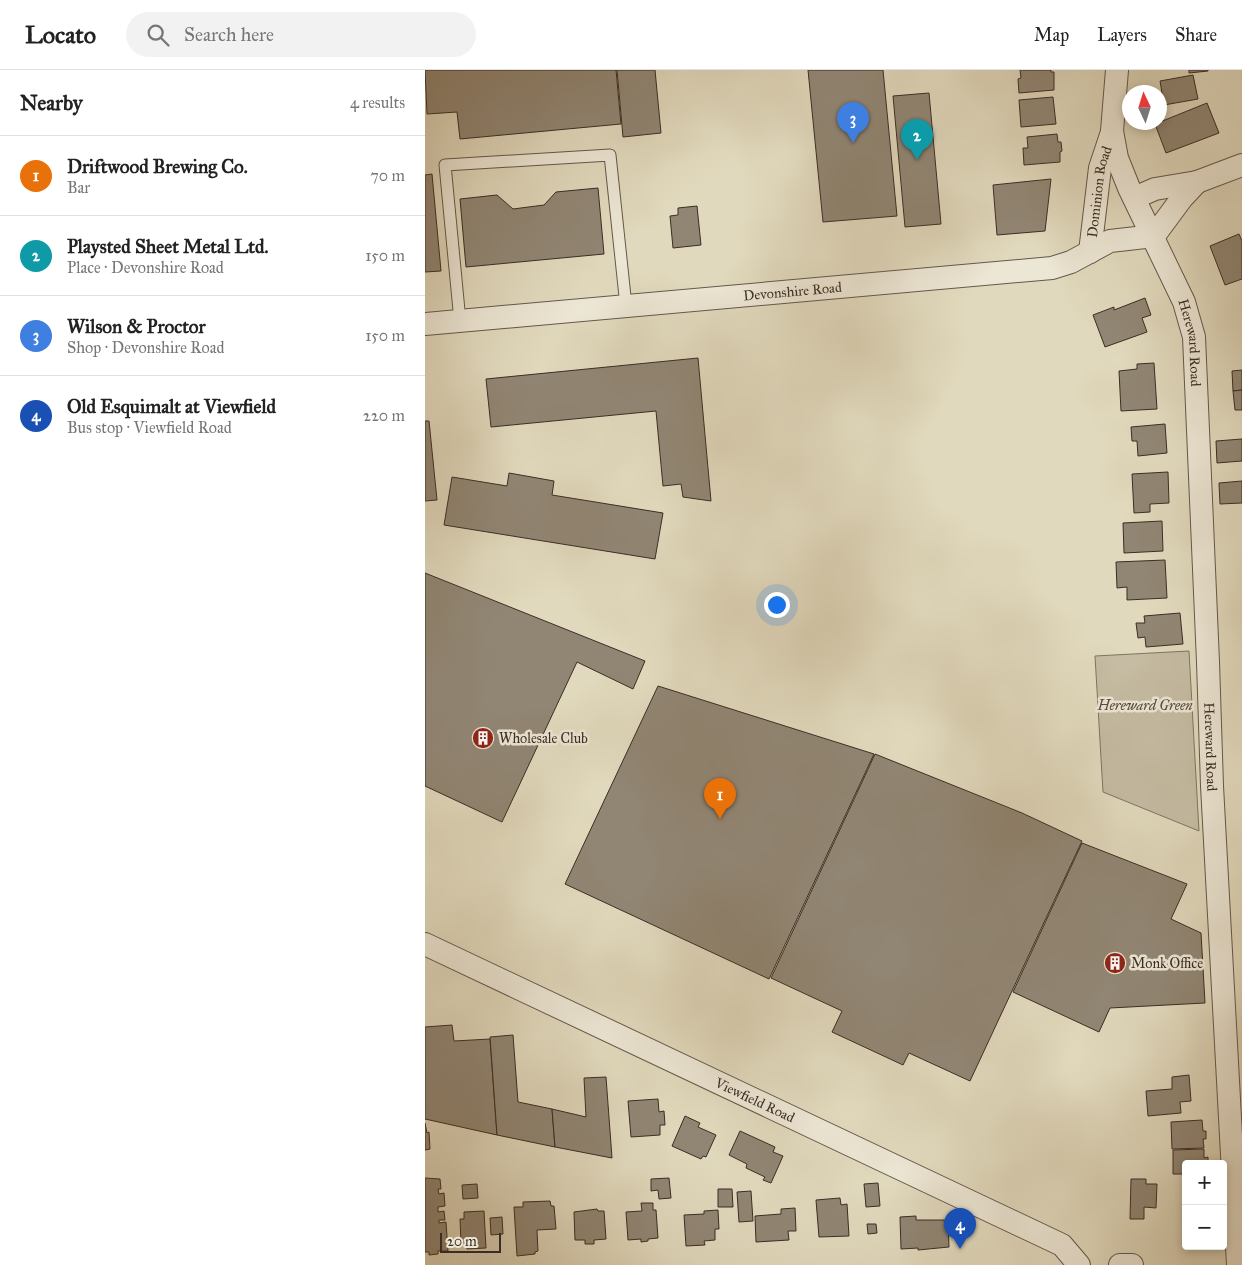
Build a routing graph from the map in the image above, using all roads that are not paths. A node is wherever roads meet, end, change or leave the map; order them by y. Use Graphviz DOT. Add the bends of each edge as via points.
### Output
graph roads {
  1 [pos="1117,70"];
  2 [pos="1112,131"];
  3 [pos="1242,164"];
  4 [pos="1197,182"];
  5 [pos="1134,198"];
  6 [pos="1153,236"];
  7 [pos="1090,252"];
  8 [pos="626,306"];
  9 [pos="460,321"];
  10 [pos="425,324"];
  11 [pos="425,944"];
  12 [pos="1079,1265"];
  13 [pos="1238,1265"];
  1 -- 2 [label="street, Dominion Road"];
  2 -- 5 [label="street, Dominion Road" via="1117,158"];
  2 -- 7 [label="street, Dominion Road" via="1100,168"];
  3 -- 4 [label="street"];
  4 -- 5 [label="street" via="1155,189"];
  4 -- 6 [label="street"];
  5 -- 6 [label="street, Dominion Road"];
  6 -- 7 [label="street, Devonshire Road" via="1110,241"];
  6 -- 13 [label="street, Hereward Road" via="1184,302 1194,337 1212,786"];
  7 -- 8 [label="street, Devonshire Road" via="1052,268"];
  8 -- 9 [label="street, Devonshire Road"];
  8 -- 9 [label="lane" via="610,154 445,165"];
  9 -- 10 [label="street, Devonshire Road"];
  11 -- 12 [label="street, Viewfield Road" via="1062,1245"];
}
